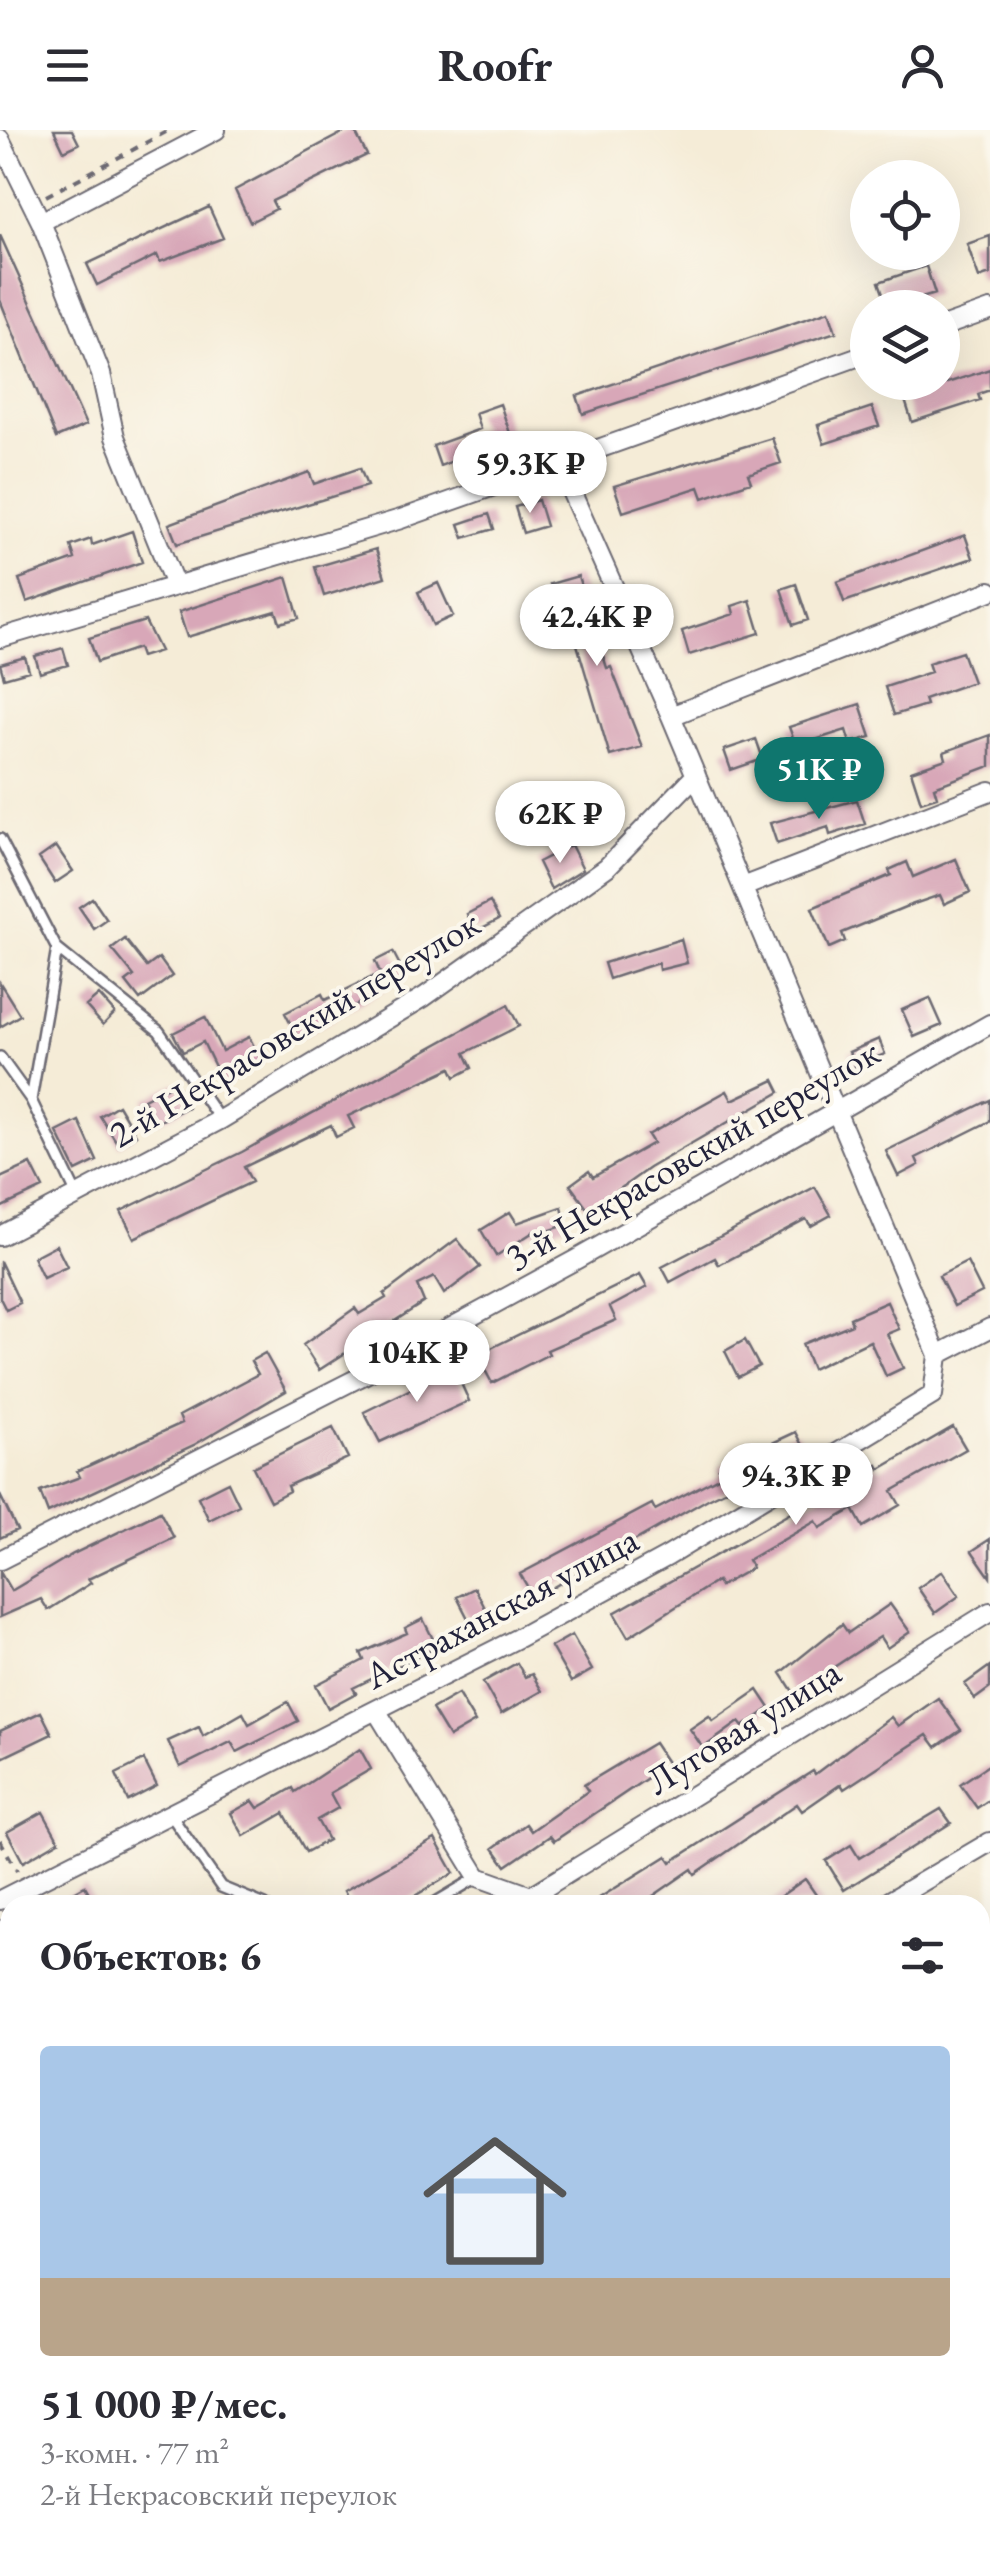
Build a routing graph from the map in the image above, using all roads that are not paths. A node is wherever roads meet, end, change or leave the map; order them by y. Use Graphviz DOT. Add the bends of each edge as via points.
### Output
graph roads {
  1 [pos="216,130"];
  2 [pos="0,139"];
  3 [pos="41,222"];
  4 [pos="990,310"];
  5 [pos="960,321"];
  6 [pos="850,360"];
  7 [pos="559,464"];
  8 [pos="175,585"];
  9 [pos="990,591"];
  10 [pos="0,638"];
  11 [pos="671,716"];
  12 [pos="696,775"];
  13 [pos="990,791"];
  14 [pos="0,839"];
  15 [pos="743,886"];
  16 [pos="57,949"];
  17 [pos="990,1024"];
  18 [pos="0,1057"];
  19 [pos="31,1100"];
  20 [pos="834,1109"];
  21 [pos="220,1120"];
  22 [pos="76,1195"];
  23 [pos="0,1236"];
  24 [pos="990,1328"];
  25 [pos="938,1355"];
  26 [pos="0,1560"];
  27 [pos="990,1612"];
  28 [pos="376,1710"];
  29 [pos="168,1812"];
  30 [pos="990,1842"];
  31 [pos="478,1877"];
  32 [pos="10,1895"];
  33 [pos="241,1895"];
  34 [pos="448,1895"];
  35 [pos="520,1895"];
  36 [pos="543,1895"];
  37 [pos="899,1895"];
  1 -- 3 [label="street"];
  2 -- 3 [label="street"];
  3 -- 8 [label="street" via="101,374 115,438"];
  4 -- 5 [label="street"];
  6 -- 7 [label="street"];
  7 -- 8 [label="street"];
  7 -- 11 [label="street"];
  8 -- 10 [label="street"];
  9 -- 11 [label="street"];
  11 -- 12 [label="street"];
  12 -- 15 [label="street"];
  12 -- 21 [label="street, 2-й Некрасовский переулок" via="607,867 424,997"];
  13 -- 15 [label="street"];
  14 -- 16 [label="lane"];
  15 -- 20 [label="street"];
  16 -- 19 [label="lane"];
  16 -- 21 [label="lane" via="158,1031"];
  17 -- 20 [label="street, 3-й Некрасовский переулок"];
  18 -- 19 [label="lane"];
  19 -- 22 [label="lane"];
  20 -- 25 [label="street"];
  20 -- 26 [label="street, 3-й Некрасовский переулок" via="358,1378"];
  21 -- 22 [label="street, 2-й Некрасовский переулок"];
  22 -- 23 [label="street, 2-й Некрасовский переулок"];
  24 -- 25 [label="street"];
  25 -- 28 [label="street, Астраханская улица" via="932,1395 668,1556"];
  27 -- 36 [label="street, Луговая улица"];
  28 -- 29 [label="street, Астраханская улица"];
  28 -- 31 [label="street"];
  29 -- 32 [label="street, Астраханская улица"];
  29 -- 33 [label="lane" via="221,1887"];
  30 -- 37 [label="street"];
  31 -- 34 [label="lane"];
  31 -- 35 [label="street"];
}
